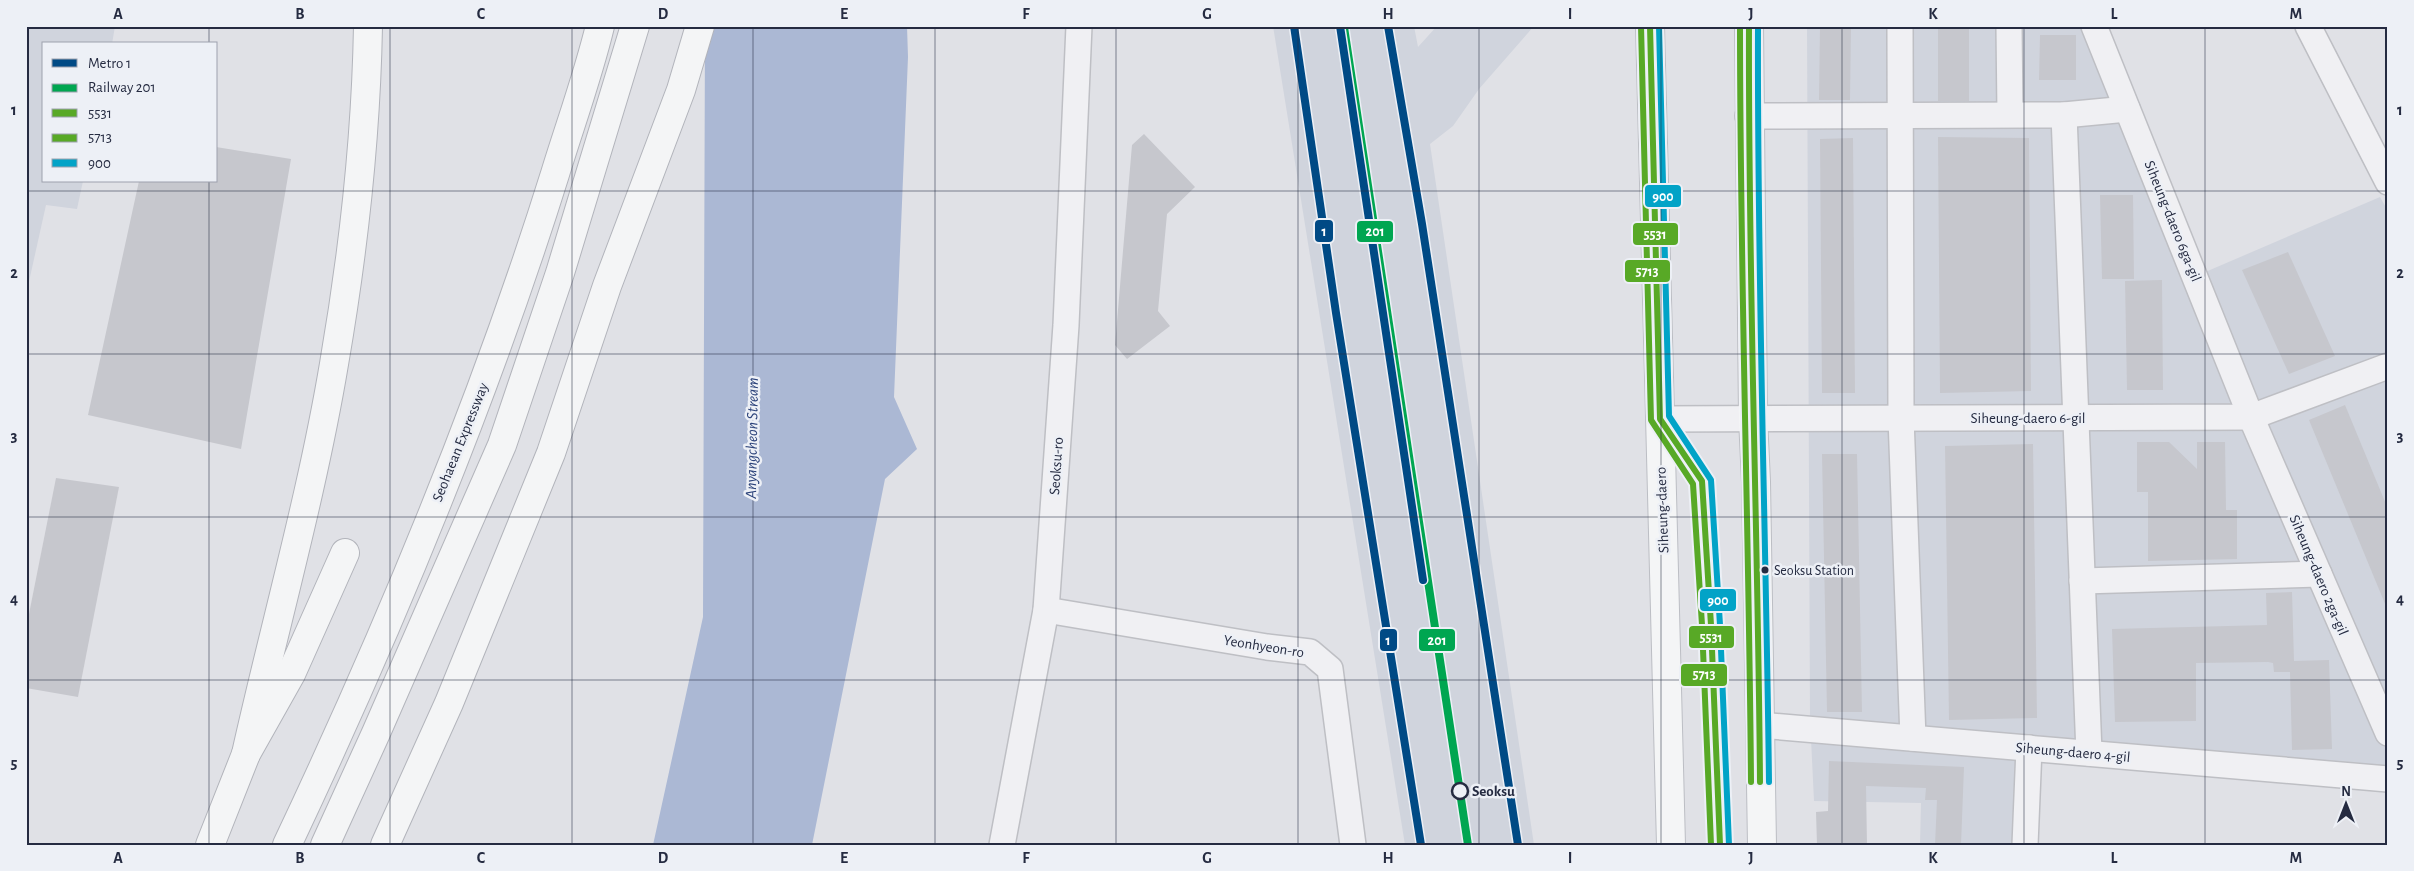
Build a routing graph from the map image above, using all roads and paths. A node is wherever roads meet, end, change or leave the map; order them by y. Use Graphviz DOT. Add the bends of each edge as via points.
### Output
graph roads {
  1 [pos="368,26"];
  2 [pos="600,26"];
  3 [pos="636,26"];
  4 [pos="700,26"];
  5 [pos="1079,26"];
  6 [pos="1650,26"];
  7 [pos="1749,26"];
  8 [pos="1900,26"];
  9 [pos="2009,26"];
  10 [pos="2094,26"];
  11 [pos="2308,26"];
  12 [pos="2127,109"];
  13 [pos="2010,114"];
  14 [pos="2064,115"];
  15 [pos="1748,116"];
  16 [pos="1901,116"];
  17 [pos="2388,182"];
  18 [pos="2388,366"];
  19 [pos="2251,417"];
  20 [pos="1753,418"];
  21 [pos="1901,418"];
  22 [pos="2076,418"];
  23 [pos="1660,419"];
  24 [pos="345,553"];
  25 [pos="2319,574"];
  26 [pos="2082,581"];
  27 [pos="1046,610"];
  28 [pos="1759,725"];
  29 [pos="2388,733"];
  30 [pos="1913,738"];
  31 [pos="2030,748"];
  32 [pos="2089,753"];
  33 [pos="246,754"];
  34 [pos="2388,779"];
  35 [pos="210,845"];
  36 [pos="287,845"];
  37 [pos="325,845"];
  38 [pos="384,845"];
  39 [pos="1002,845"];
  40 [pos="1353,845"];
  41 [pos="1671,845"];
  42 [pos="1762,845"];
  43 [pos="2025,845"];
  1 -- 33 [label="main road" via="361,154 336,354"];
  2 -- 36 [label="main road, Seohaean Expressway" via="527,263 468,427 346,718"];
  3 -- 37 [label="main road" via="560,273 502,445"];
  4 -- 38 [label="main road" via="681,90 607,286 551,453 450,703"];
  5 -- 27 [label="street, Seoksu-ro" via="1066,325"];
  6 -- 23 [label="main road, Siheung-daero"];
  7 -- 15 [label="main road"];
  8 -- 16 [label="street"];
  9 -- 13 [label="street"];
  10 -- 12 [label="street, Siheung-daero 6ga-gil"];
  11 -- 17 [label="street"];
  12 -- 14 [label="street"];
  12 -- 19 [label="street, Siheung-daero 6ga-gil"];
  13 -- 14 [label="street"];
  13 -- 16 [label="street"];
  14 -- 22 [label="street"];
  15 -- 16 [label="street"];
  15 -- 20 [label="main road"];
  16 -- 21 [label="street"];
  18 -- 19 [label="street, Siheung-daero 6-gil"];
  19 -- 22 [label="street, Siheung-daero 6-gil"];
  19 -- 25 [label="street, Siheung-daero 2ga-gil"];
  20 -- 21 [label="street, Siheung-daero 6-gil"];
  20 -- 23 [label="street, Siheung-daero 6-gil"];
  20 -- 28 [label="main road"];
  21 -- 22 [label="street, Siheung-daero 6-gil"];
  21 -- 30 [label="street"];
  22 -- 26 [label="street"];
  23 -- 41 [label="main road, Siheung-daero"];
  24 -- 33 [label="main road" via="291,674"];
  25 -- 26 [label="street"];
  25 -- 29 [label="street, Siheung-daero 2ga-gil"];
  26 -- 32 [label="street"];
  27 -- 39 [label="street, Seoksu-ro"];
  27 -- 40 [label="street, Yeonhyeon-ro" via="1310,652 1330,668"];
  28 -- 30 [label="street, Siheung-daero 4-gil"];
  28 -- 42 [label="main road"];
  30 -- 31 [label="street, Siheung-daero 4-gil"];
  31 -- 32 [label="street, Siheung-daero 4-gil"];
  31 -- 43 [label="street"];
  32 -- 34 [label="street, Siheung-daero 4-gil"];
  33 -- 35 [label="main road"];
}
